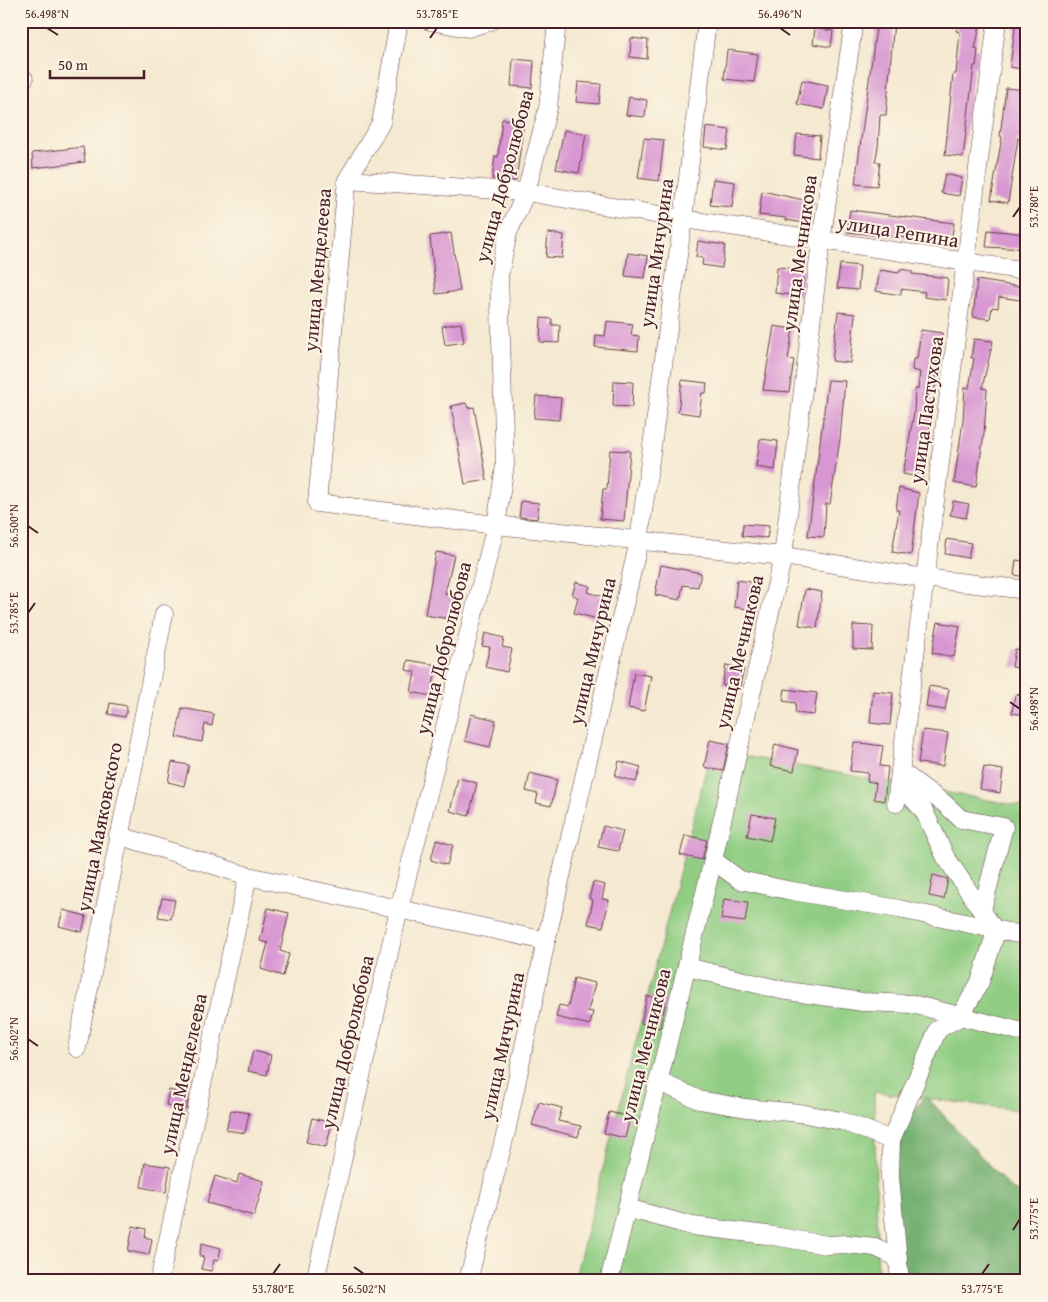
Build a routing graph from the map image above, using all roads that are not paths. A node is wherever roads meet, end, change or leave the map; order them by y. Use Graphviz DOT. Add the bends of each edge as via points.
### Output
graph roads {
  1 [pos="399,21"];
  2 [pos="430,21"];
  3 [pos="491,21"];
  4 [pos="557,21"];
  5 [pos="707,21"];
  6 [pos="854,21"];
  7 [pos="997,21"];
  8 [pos="347,180"];
  9 [pos="526,192"];
  10 [pos="683,219"];
  11 [pos="821,240"];
  12 [pos="967,263"];
  13 [pos="1027,271"];
  14 [pos="496,526"];
  15 [pos="639,541"];
  16 [pos="783,556"];
  17 [pos="924,578"];
  18 [pos="1027,590"];
  19 [pos="164,614"];
  20 [pos="899,778"];
  21 [pos="896,803"];
  22 [pos="118,835"];
  23 [pos="713,860"];
  24 [pos="248,876"];
  25 [pos="399,909"];
  26 [pos="982,910"];
  27 [pos="996,932"];
  28 [pos="1027,936"];
  29 [pos="546,941"];
  30 [pos="686,967"];
  31 [pos="960,1017"];
  32 [pos="1027,1033"];
  33 [pos="77,1048"];
  34 [pos="658,1081"];
  35 [pos="891,1140"];
  36 [pos="627,1208"];
  37 [pos="898,1258"];
  38 [pos="159,1281"];
  39 [pos="315,1281"];
  40 [pos="468,1281"];
  41 [pos="609,1281"];
  42 [pos="900,1281"];
  1 -- 8 [label="street, улица Менделеева" via="381,123"];
  2 -- 3 [label="street" via="468,28"];
  4 -- 9 [label="street, улица Добролюбова" via="548,108"];
  5 -- 10 [label="street, улица Мичурина"];
  6 -- 11 [label="street, улица Мечникова"];
  7 -- 12 [label="street, улица Пастухова"];
  8 -- 9 [label="street, улица Репина"];
  8 -- 14 [label="street, улица Менделеева" via="316,503"];
  9 -- 10 [label="street, улица Репина"];
  9 -- 14 [label="street, улица Добролюбова" via="508,233 499,276 505,465"];
  10 -- 11 [label="street, улица Репина"];
  10 -- 15 [label="street, улица Мичурина"];
  11 -- 12 [label="street, улица Репина"];
  11 -- 16 [label="street, улица Мечникова"];
  12 -- 13 [label="street, улица Репина"];
  12 -- 17 [label="street, улица Пастухова"];
  14 -- 15 [label="street"];
  14 -- 25 [label="street, улица Добролюбова"];
  15 -- 16 [label="street"];
  15 -- 29 [label="street, улица Мичурина"];
  16 -- 17 [label="street"];
  16 -- 23 [label="street, улица Мечникова"];
  17 -- 18 [label="street"];
  17 -- 20 [label="street, улица Пастухова"];
  19 -- 22 [label="street, улица Маяковского"];
  20 -- 21 [label="street, улица Пастухова"];
  20 -- 26 [label="street" via="924,811 945,856"];
  20 -- 26 [label="street" via="945,804 961,819 1004,827"];
  22 -- 24 [label="street"];
  22 -- 33 [label="street, улица Маяковского"];
  23 -- 27 [label="street" via="740,880 899,909"];
  23 -- 30 [label="street, улица Мечникова"];
  24 -- 25 [label="street"];
  24 -- 38 [label="street, улица Менделеева"];
  25 -- 29 [label="street"];
  25 -- 39 [label="street, улица Добролюбова"];
  26 -- 27 [label="street"];
  27 -- 28 [label="street"];
  27 -- 31 [label="street" via="980,982"];
  29 -- 40 [label="street, улица Мичурина" via="507,1128"];
  30 -- 31 [label="street" via="781,990 863,1002 912,1004"];
  30 -- 34 [label="street, улица Мечникова"];
  31 -- 32 [label="street"];
  31 -- 35 [label="street" via="938,1029"];
  34 -- 35 [label="street" via="699,1100 842,1121"];
  34 -- 36 [label="street, улица Мечникова"];
  35 -- 37 [label="street" via="890,1177"];
  36 -- 37 [label="street" via="692,1226 827,1245 875,1247"];
  36 -- 41 [label="street, улица Мечникова"];
  37 -- 42 [label="street"];
}
